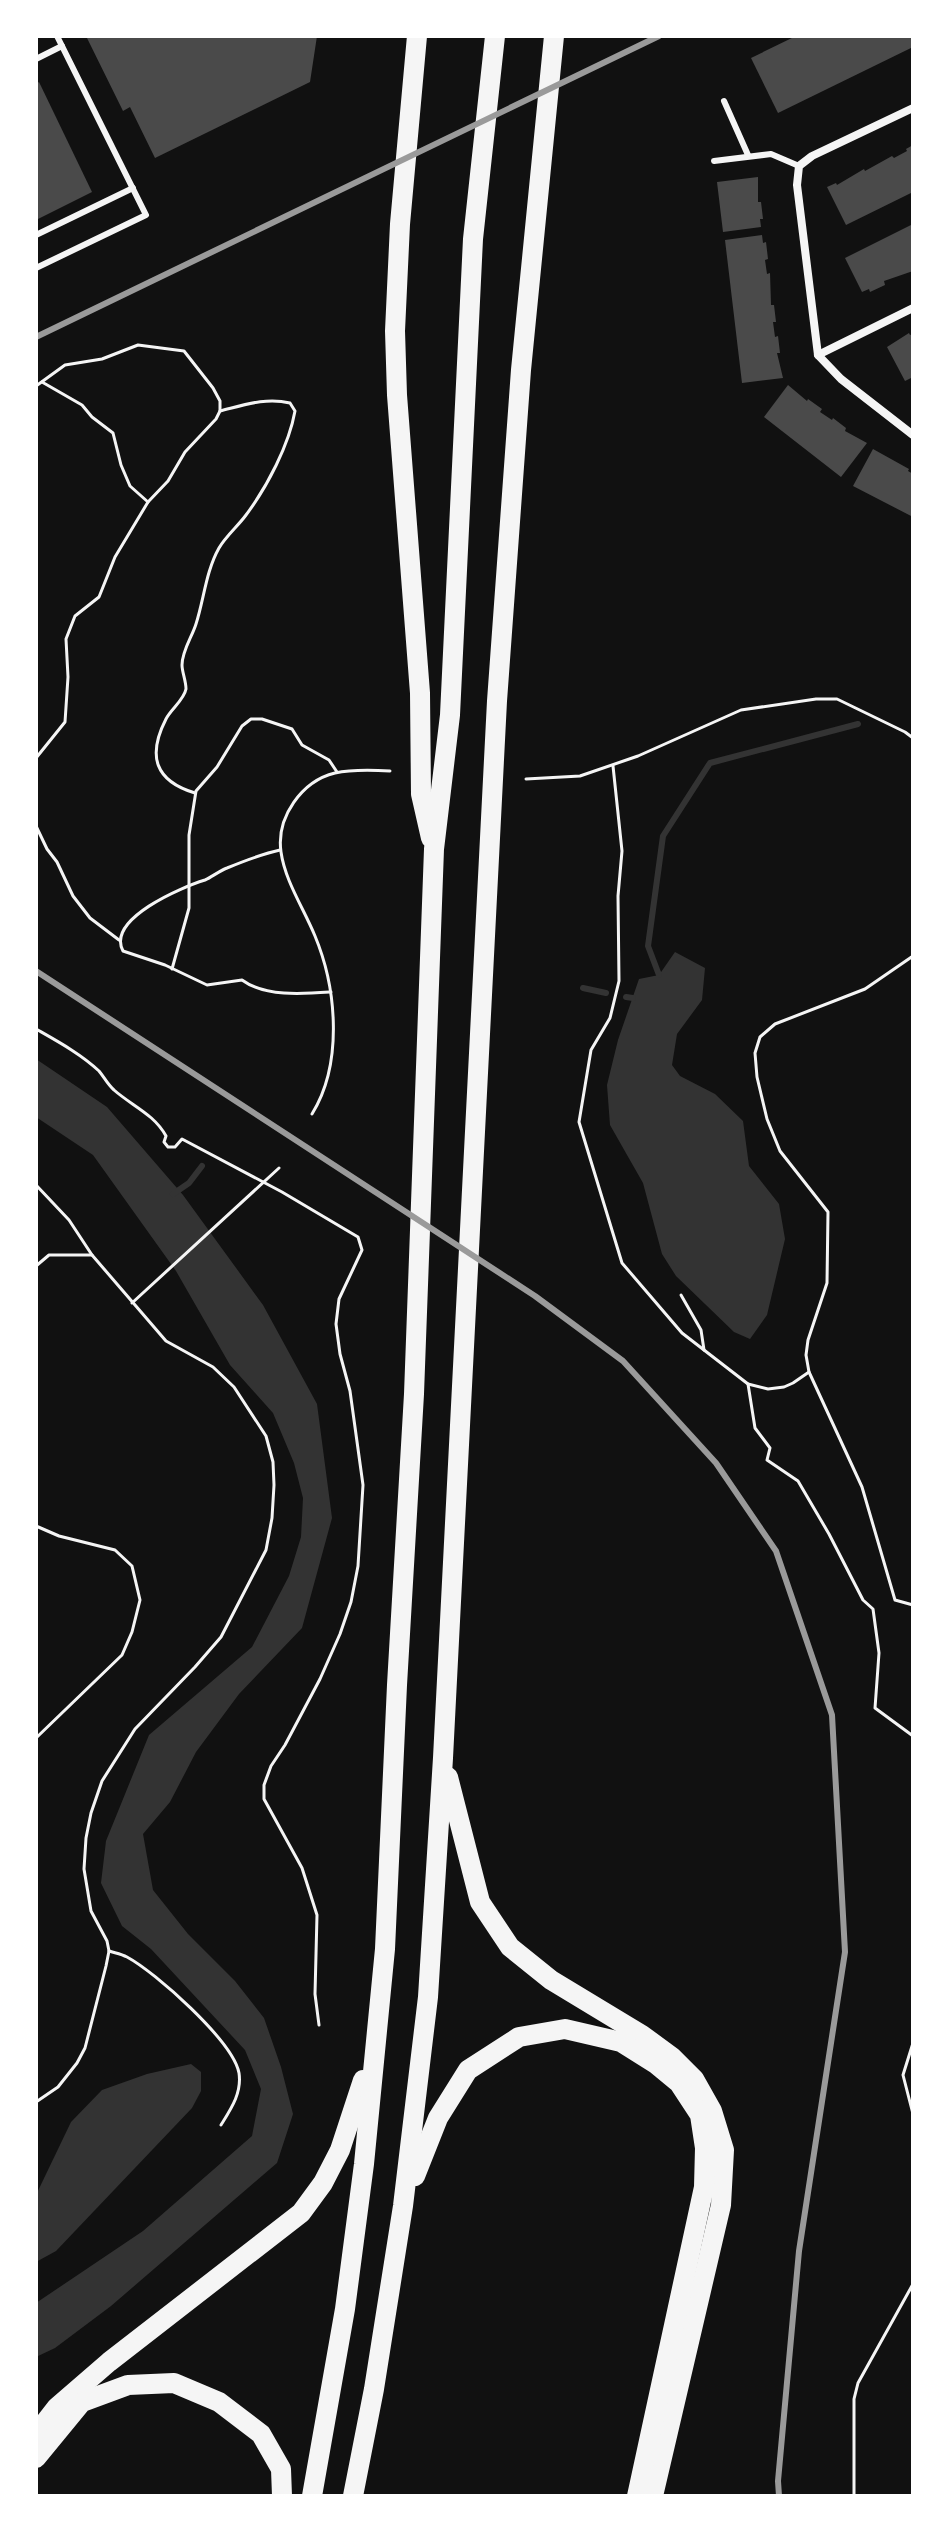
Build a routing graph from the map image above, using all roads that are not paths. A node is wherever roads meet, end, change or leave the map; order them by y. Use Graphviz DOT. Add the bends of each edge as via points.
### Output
graph roads {
  1 [pos="57,36"];
  2 [pos="417,36"];
  3 [pos="495,36"];
  4 [pos="554,36"];
  5 [pos="62,46"];
  6 [pos="36,59"];
  7 [pos="724,101"];
  8 [pos="913,108"];
  9 [pos="748,155"];
  10 [pos="714,161"];
  11 [pos="799,166"];
  12 [pos="133,188"];
  13 [pos="36,235"];
  14 [pos="36,268"];
  15 [pos="913,308"];
  16 [pos="818,355"];
  17 [pos="913,435"];
  18 [pos="434,849"];
  19 [pos="443,1758"];
  20 [pos="374,2046"];
  21 [pos="403,2206"];
  22 [pos="36,2434"];
  23 [pos="36,2458"];
  24 [pos="282,2496"];
  25 [pos="312,2496"];
  26 [pos="353,2496"];
  27 [pos="637,2496"];
  28 [pos="653,2496"];
  1 -- 5 [label="lane"];
  2 -- 18 [label="highway" via="395,331 420,693 421,794"];
  3 -- 18 [label="highway" via="473,239 450,715"];
  4 -- 19 [label="highway" via="521,370 497,701"];
  5 -- 6 [label="lane"];
  5 -- 12 [label="lane"];
  7 -- 9 [label="lane"];
  8 -- 11 [label="street"];
  9 -- 10 [label="lane"];
  9 -- 11 [label="lane" via="771,154"];
  11 -- 16 [label="street"];
  12 -- 13 [label="lane"];
  12 -- 14 [label="lane" via="146,215"];
  15 -- 16 [label="street"];
  16 -- 17 [label="street"];
  18 -- 20 [label="highway" via="414,1394 385,1949"];
  19 -- 21 [label="highway" via="428,1997"];
  19 -- 28 [label="highway" via="480,1902 510,1947 551,1980 672,2057 694,2079 712,2111 724,2150 721,2205"];
  20 -- 22 [label="highway" via="340,2150 301,2213 109,2362 57,2407"];
  20 -- 25 [label="highway" via="345,2309"];
  21 -- 26 [label="highway"];
  21 -- 27 [label="highway" via="438,2118 468,2070 519,2037 565,2029 621,2042 679,2083 700,2115 704,2187"];
  23 -- 24 [label="highway" via="82,2402 128,2385 174,2383 219,2402 261,2434 281,2469"];
}
